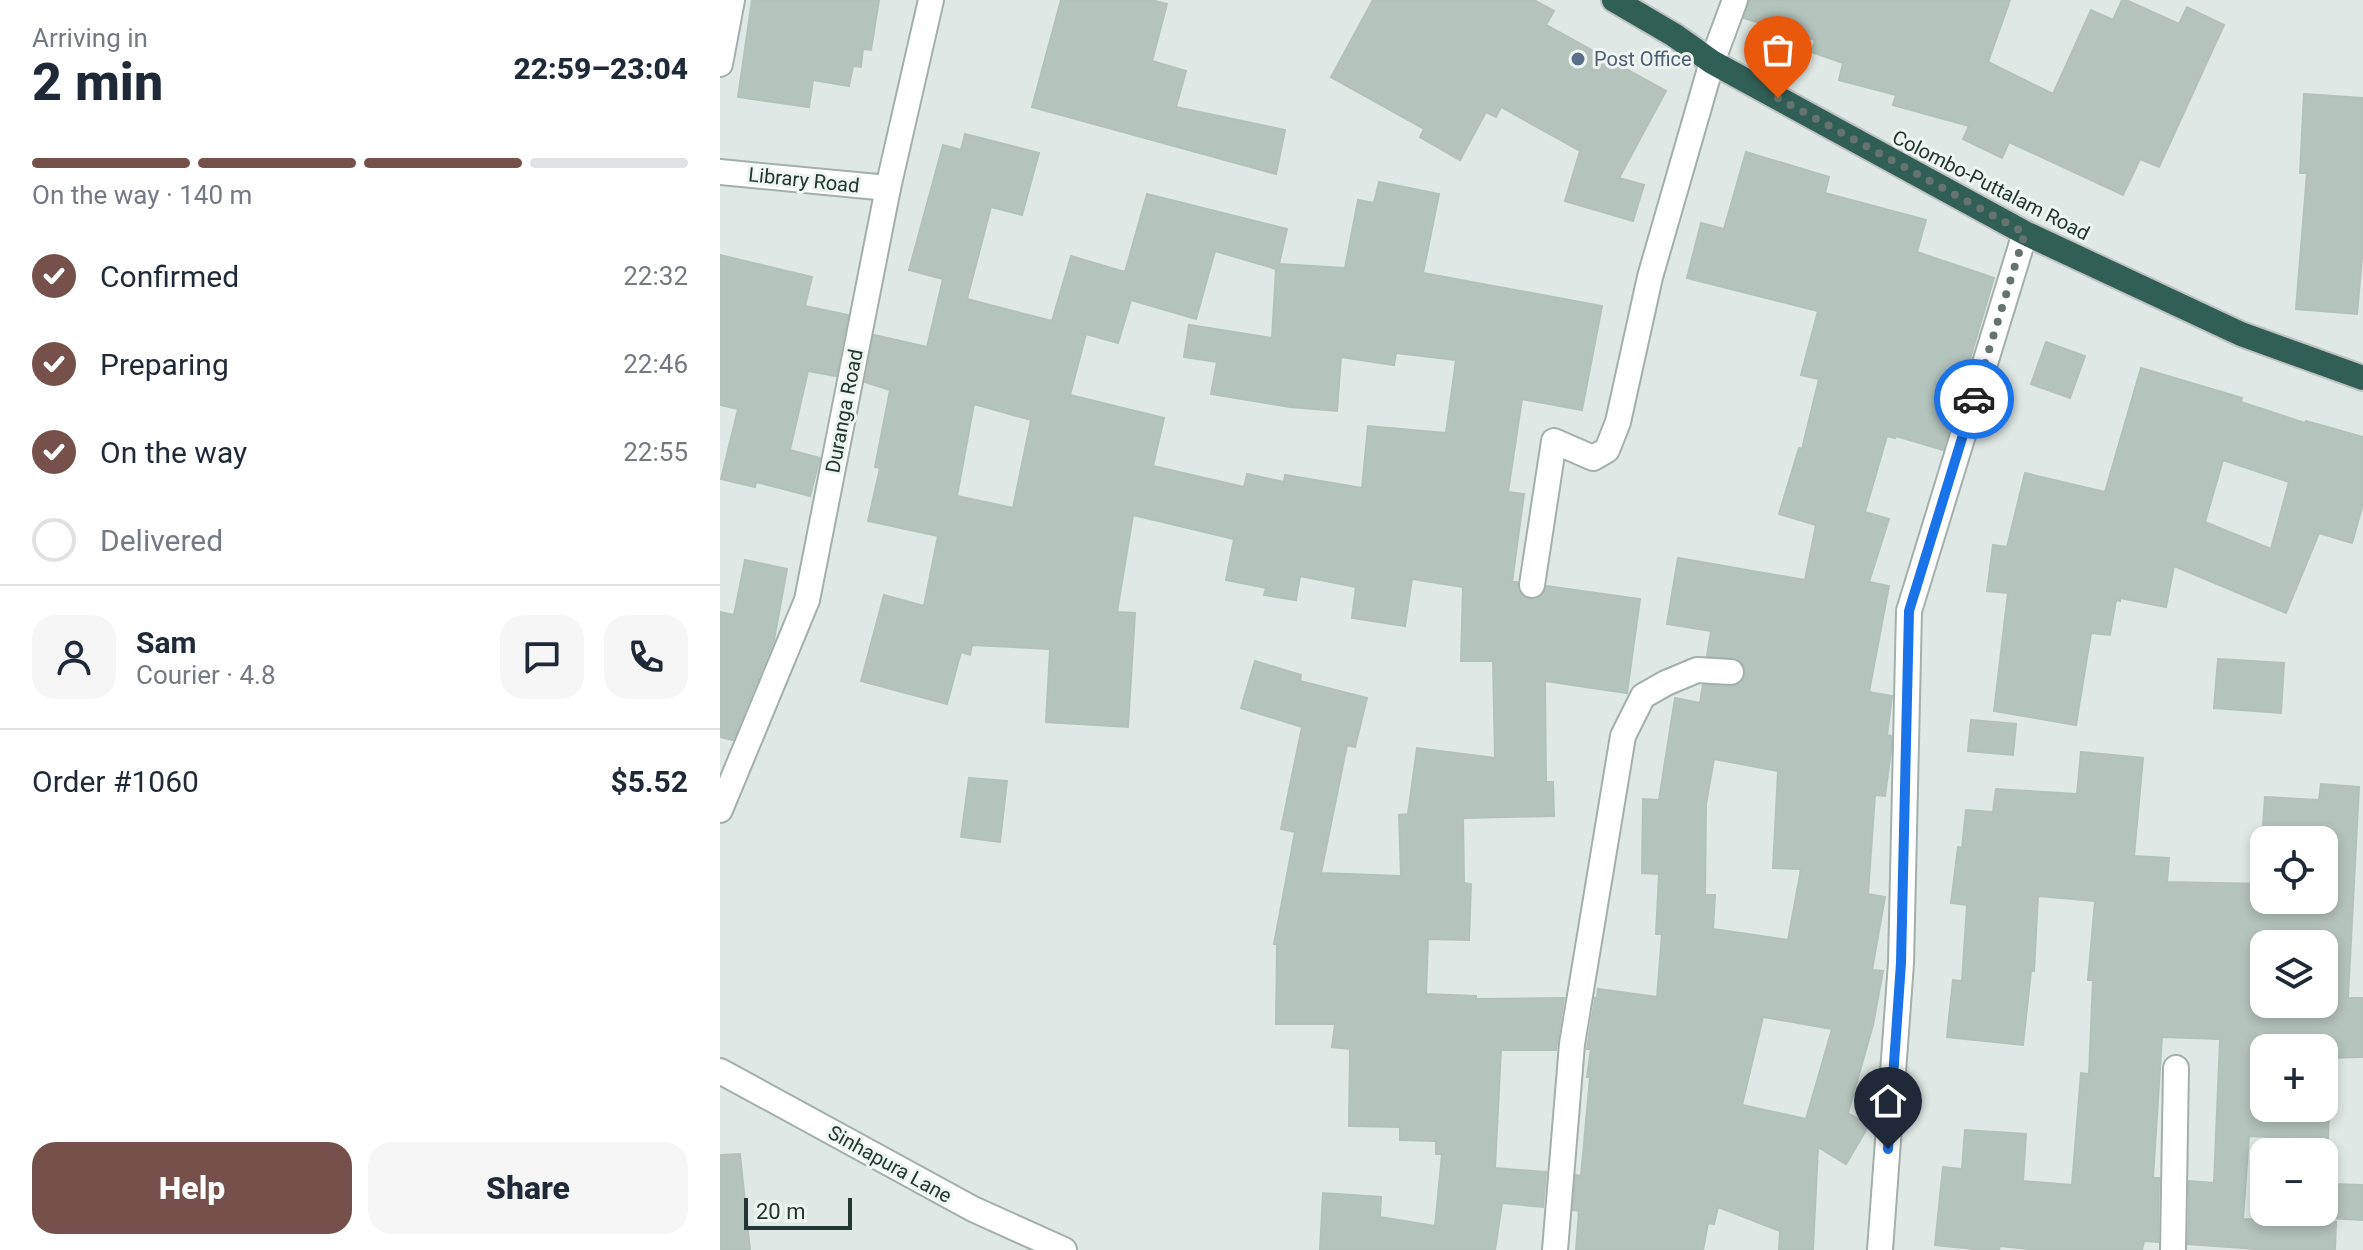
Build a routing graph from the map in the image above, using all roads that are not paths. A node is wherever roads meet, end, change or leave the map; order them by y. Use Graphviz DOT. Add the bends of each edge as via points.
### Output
graph roads {
  1 [pos="732,0"];
  2 [pos="931,0"];
  3 [pos="1614,0"];
  4 [pos="1735,0"];
  5 [pos="1712,62"];
  6 [pos="720,64"];
  7 [pos="720,172"];
  8 [pos="888,188"];
  9 [pos="2025,233"];
  10 [pos="2363,378"];
  11 [pos="1532,585"];
  12 [pos="1731,672"];
  13 [pos="720,810"];
  14 [pos="2176,1068"];
  15 [pos="720,1071"];
  16 [pos="1064,1250"];
  17 [pos="1555,1250"];
  18 [pos="1880,1250"];
  19 [pos="2173,1250"];
  1 -- 6 [label="street"];
  2 -- 8 [label="street, Duranga Road"];
  3 -- 5 [label="highway, Colombo-Puttalam Road"];
  4 -- 5 [label="street"];
  5 -- 9 [label="highway, Colombo-Puttalam Road"];
  5 -- 11 [label="street" via="1650,277 1618,422 1607,450 1593,458 1554,441"];
  7 -- 8 [label="street, Library Road"];
  8 -- 13 [label="street, Duranga Road" via="807,600"];
  9 -- 10 [label="highway, Colombo-Puttalam Road" via="2241,334"];
  9 -- 18 [label="street" via="1909,611 1901,963"];
  12 -- 17 [label="street" via="1697,670 1643,696 1623,736 1572,1044"];
  14 -- 19 [label="street"];
  15 -- 16 [label="street, Sinhapura Lane" via="973,1209"];
}
